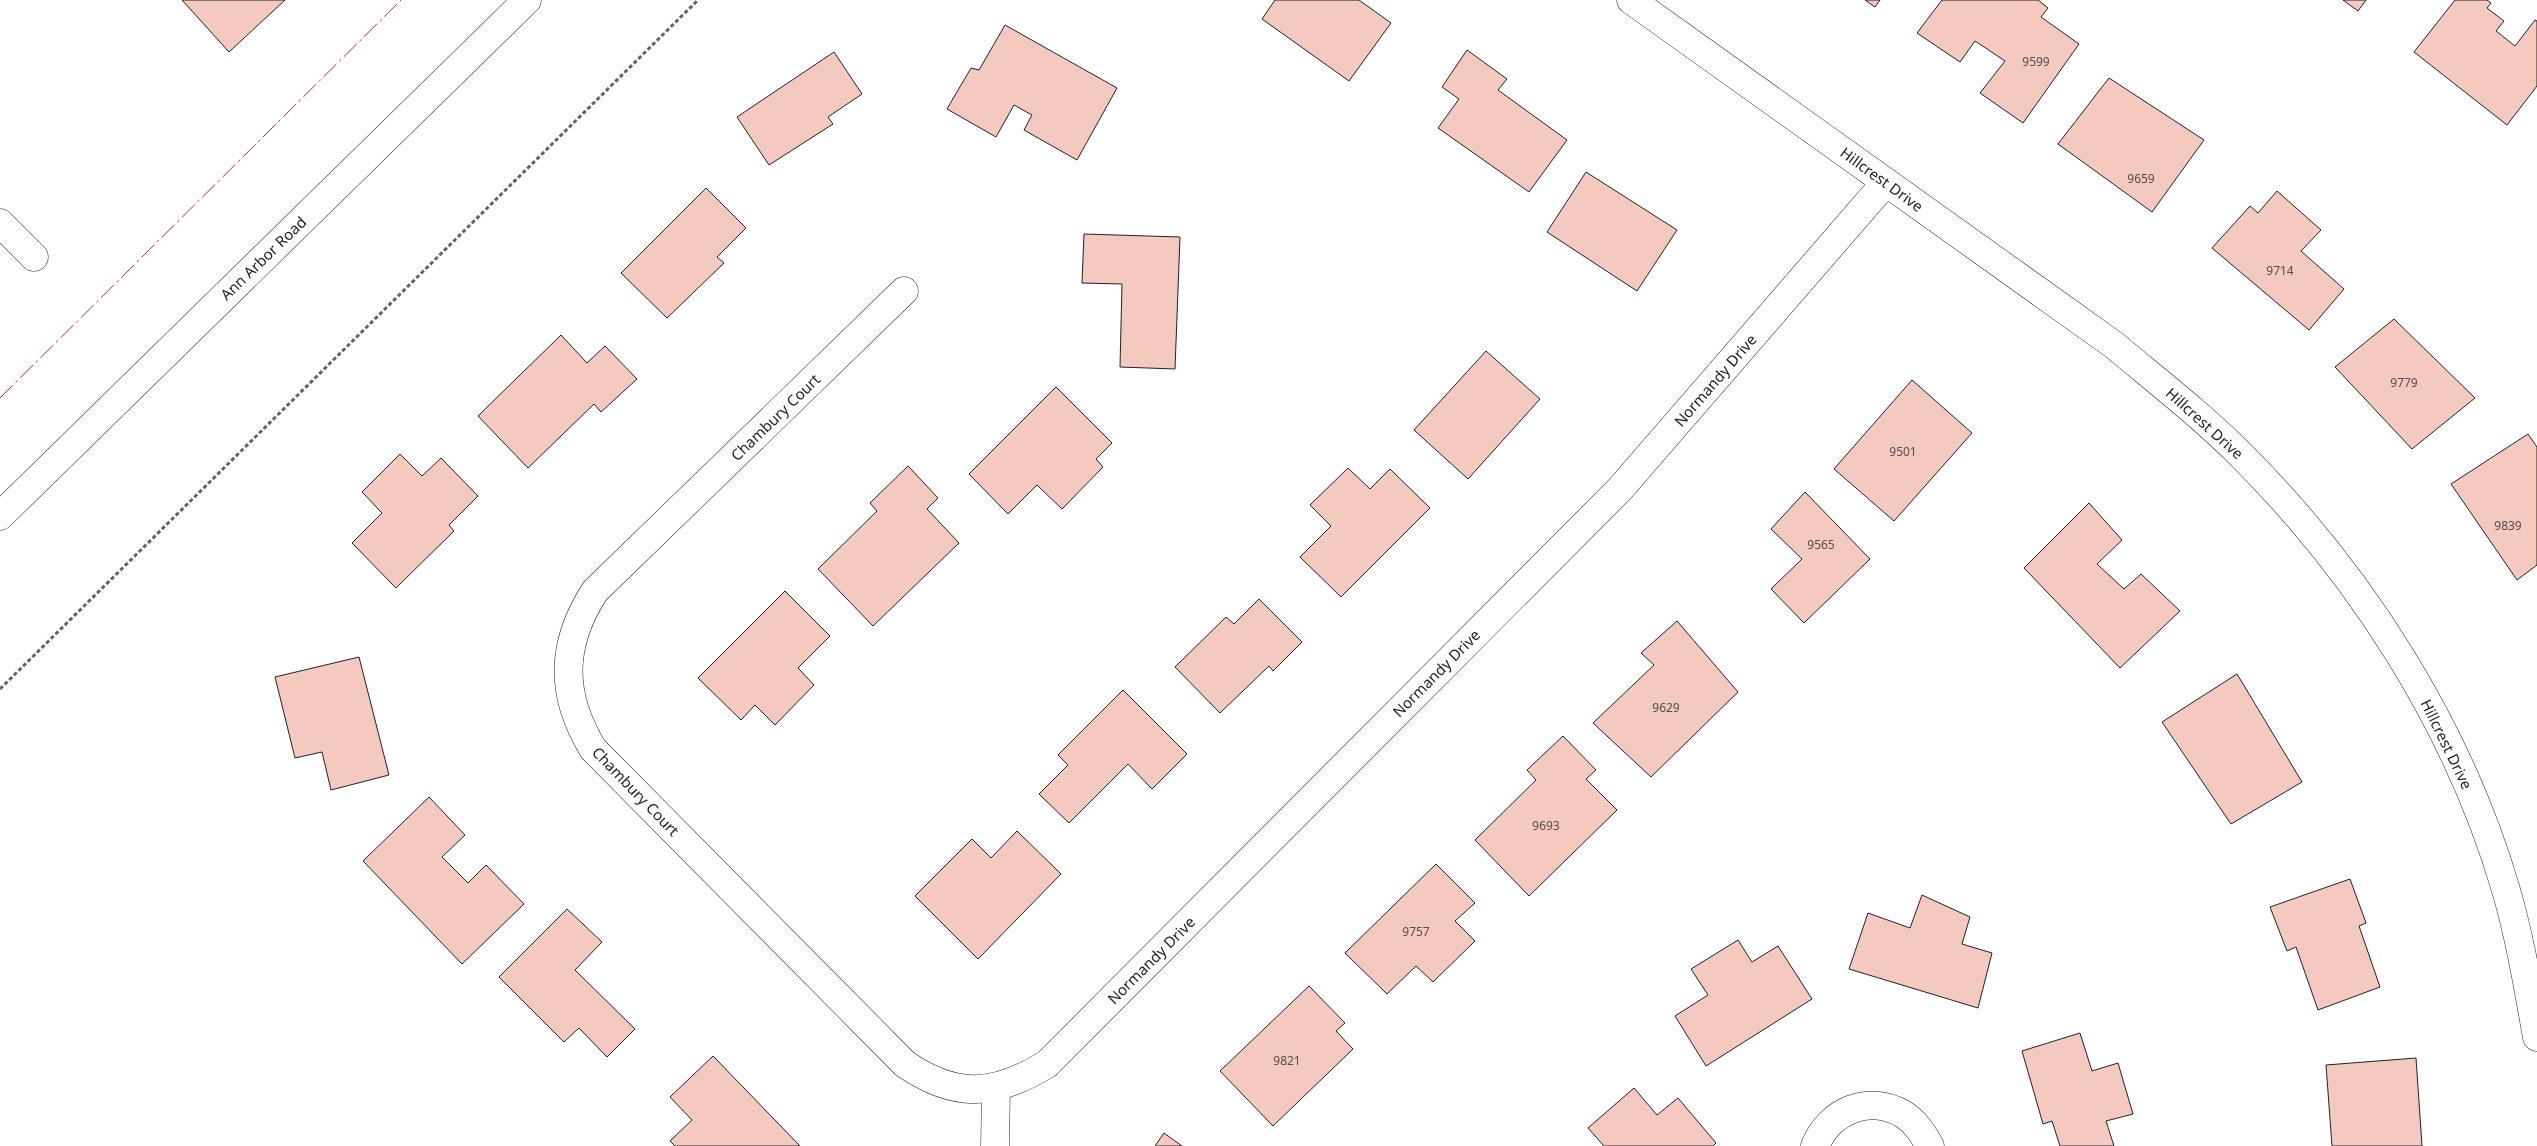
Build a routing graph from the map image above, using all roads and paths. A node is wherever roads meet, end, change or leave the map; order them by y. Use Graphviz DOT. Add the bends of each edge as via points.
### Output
graph roads {
  1 [pos="527,0"];
  2 [pos="698,0"];
  3 [pos="1631,0"];
  4 [pos="1886,182"];
  5 [pos="0,222"];
  6 [pos="34,257"];
  7 [pos="904,291"];
  8 [pos="0,516"];
  9 [pos="0,689"];
  10 [pos="2537,1037"];
  11 [pos="996,1088"];
  12 [pos="995,1146"];
  13 [pos="1815,1146"];
  14 [pos="1930,1146"];
  1 -- 8 [label="street, Ann Arbor Road"];
  2 -- 9 [label="path"];
  3 -- 4 [label="street, Hillcrest Drive"];
  4 -- 10 [label="street, Hillcrest Drive" via="2114,346 2188,405 2289,506 2363,598 2428,702 2484,825 2522,953"];
  4 -- 11 [label="street, Normandy Drive" via="1620,489 1047,1064 1022,1080"];
  5 -- 6 [label="street"];
  7 -- 11 [label="street, Chambury Court" via="595,591 580,614 568,657 570,702 579,727 593,749 905,1064 924,1077 948,1086 973,1090"];
  11 -- 12 [label="street"];
  13 -- 14 [label="street" via="1831,1120 1848,1110 1867,1105 1886,1106 1904,1114 1919,1127"];
}
